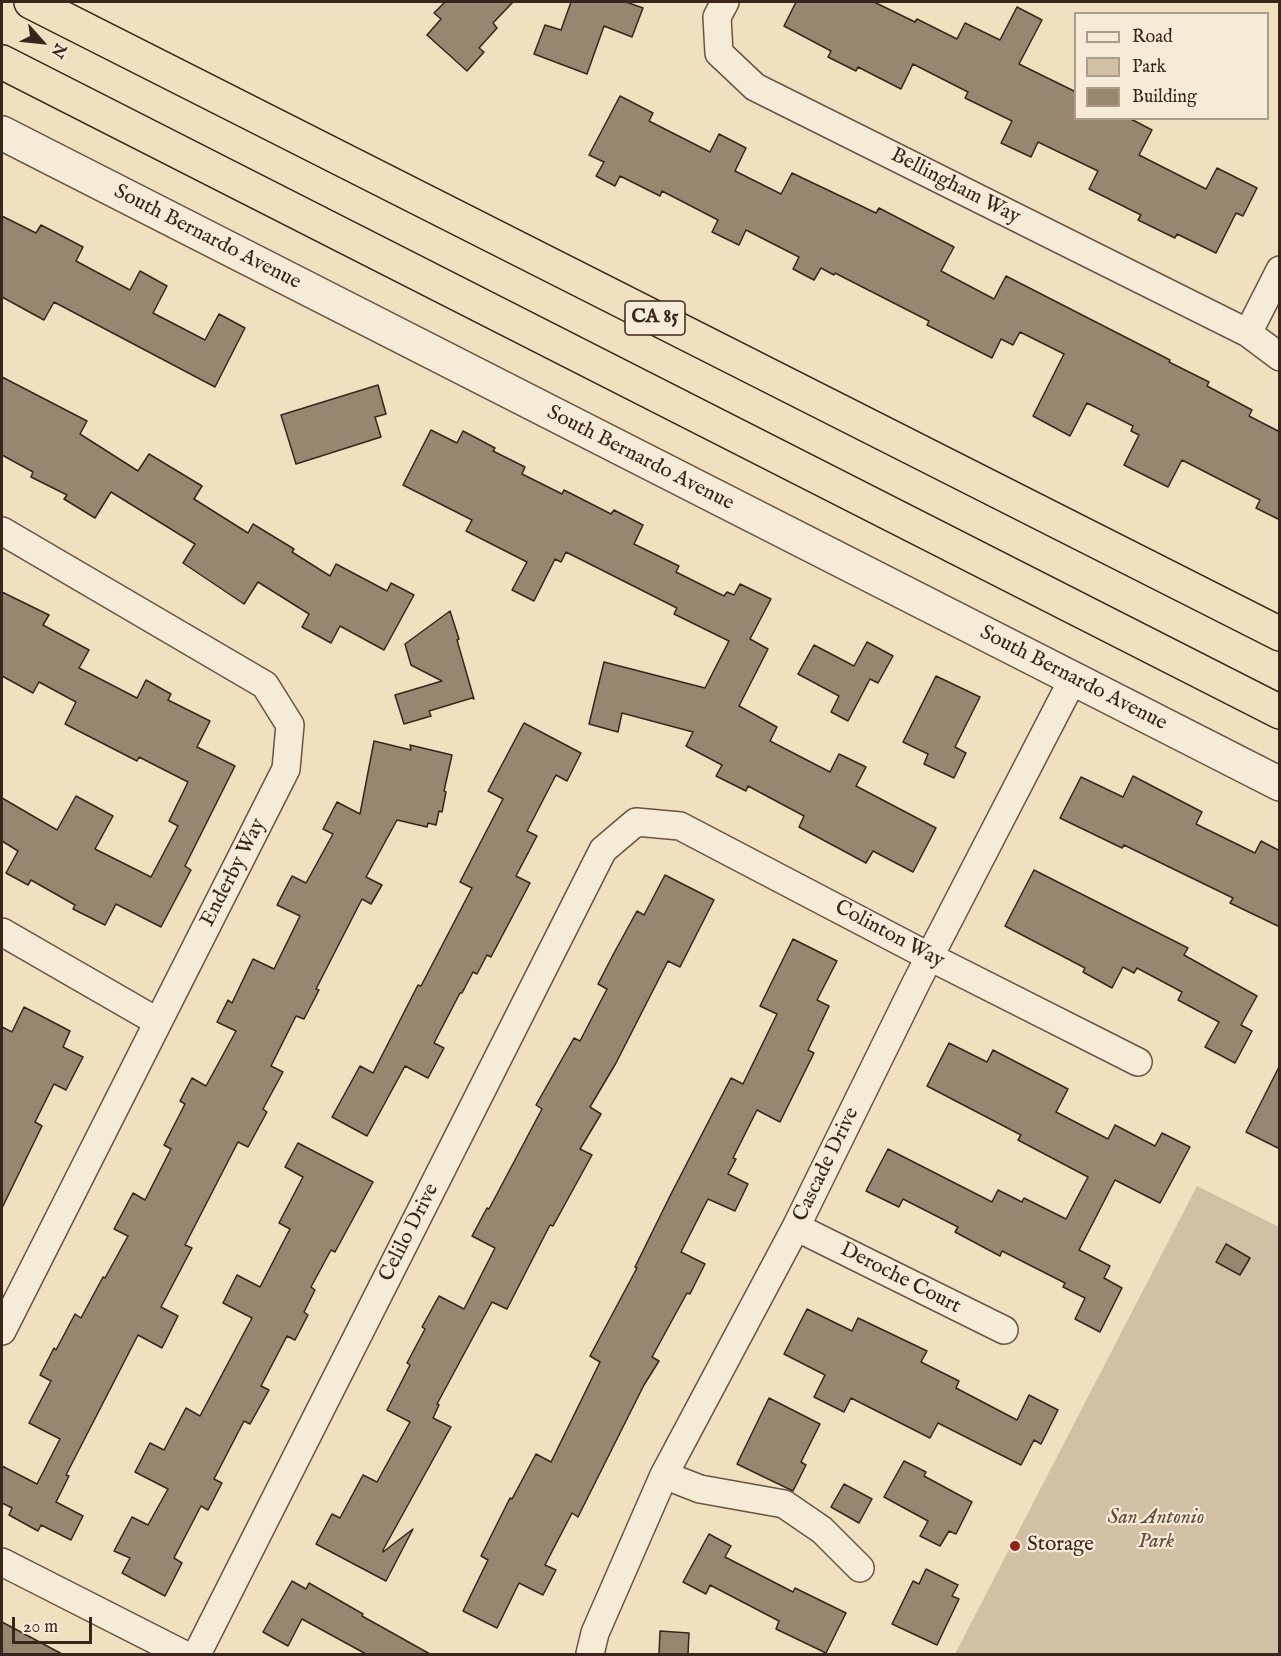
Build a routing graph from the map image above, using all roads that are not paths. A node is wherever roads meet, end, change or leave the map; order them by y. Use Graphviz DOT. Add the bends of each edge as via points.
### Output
graph roads {
  1 [pos="31,2"];
  2 [pos="725,2"];
  3 [pos="2,62"];
  4 [pos="2,133"];
  5 [pos="1280,270"];
  6 [pos="1248,333"];
  7 [pos="1280,357"];
  8 [pos="2,531"];
  9 [pos="1280,634"];
  10 [pos="1073,679"];
  11 [pos="1280,712"];
  12 [pos="1280,784"];
  13 [pos="636,822"];
  14 [pos="2,932"];
  15 [pos="930,957"];
  16 [pos="158,1022"];
  17 [pos="1138,1062"];
  18 [pos="796,1227"];
  19 [pos="1004,1330"];
  20 [pos="2,1331"];
  21 [pos="664,1475"];
  22 [pos="2,1562"];
  23 [pos="860,1568"];
  24 [pos="183,1654"];
  25 [pos="198,1654"];
  26 [pos="590,1654"];
  1 -- 9 [label="highway, CA 85"];
  2 -- 6 [label="street, Bellingham Way" via="717,17 718,53 755,87"];
  3 -- 11 [label="highway"];
  4 -- 10 [label="street, South Bernardo Avenue"];
  5 -- 6 [label="street"];
  6 -- 7 [label="street, Bellingham Way"];
  8 -- 16 [label="street, Enderby Way" via="264,685 290,725 286,769"];
  10 -- 12 [label="street, South Bernardo Avenue"];
  10 -- 15 [label="street, Cascade Drive"];
  13 -- 15 [label="street, Colinton Way" via="680,826"];
  13 -- 25 [label="street, Celilo Drive" via="603,850"];
  14 -- 16 [label="street"];
  15 -- 17 [label="street, Colinton Way"];
  15 -- 18 [label="street, Cascade Drive"];
  16 -- 20 [label="street, Enderby Way"];
  18 -- 19 [label="street, Deroche Court"];
  18 -- 21 [label="street, Cascade Drive"];
  21 -- 23 [label="street" via="700,1489 784,1504 822,1530"];
  21 -- 26 [label="street, Cascade Drive" via="595,1633"];
  22 -- 24 [label="street"];
}
